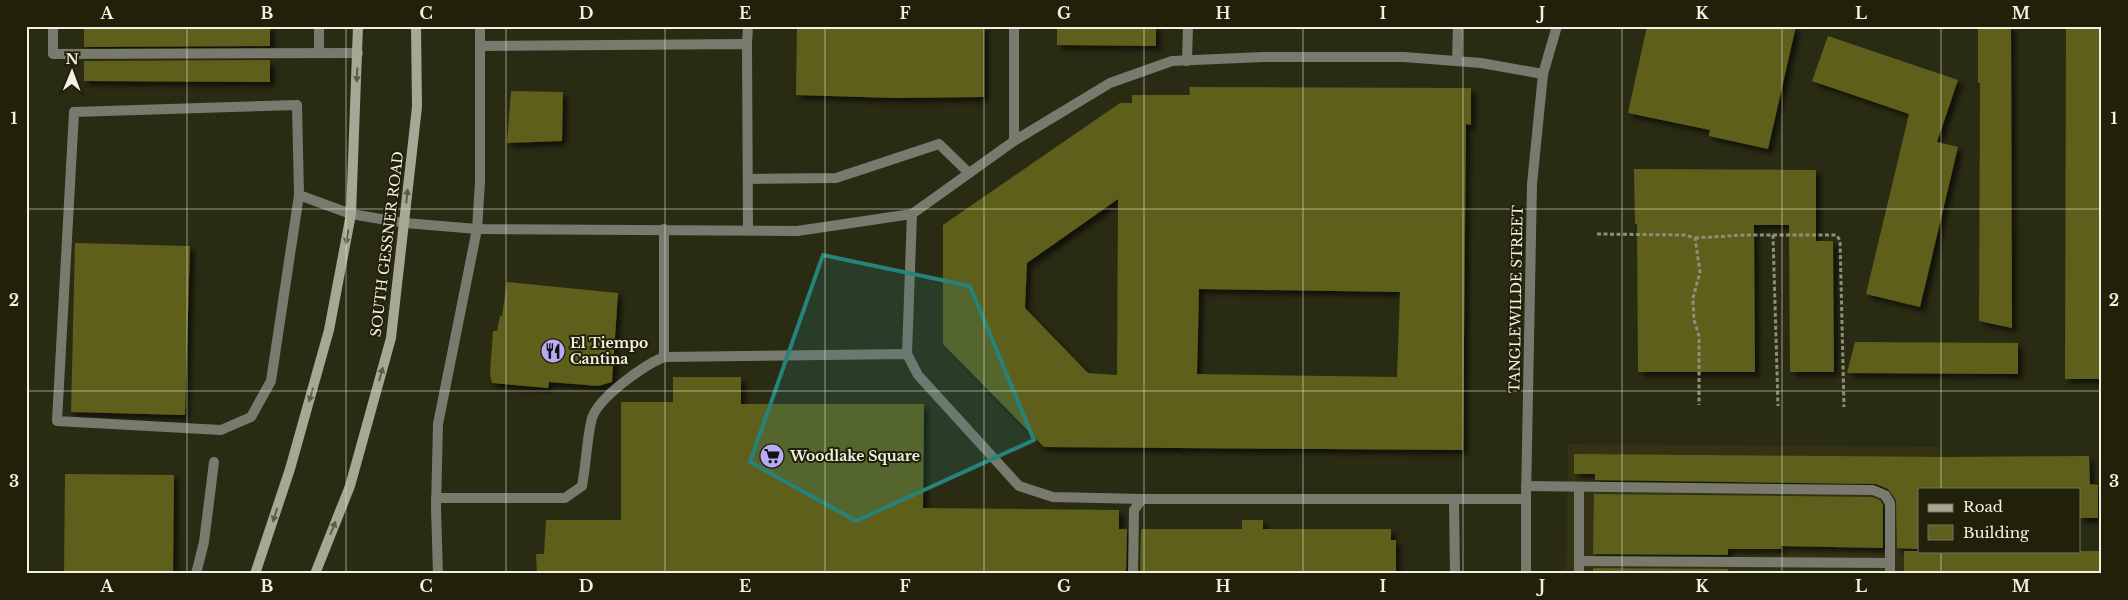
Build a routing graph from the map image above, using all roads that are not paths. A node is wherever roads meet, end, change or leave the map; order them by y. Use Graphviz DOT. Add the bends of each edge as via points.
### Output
graph roads {
  1 [pos="53,26"];
  2 [pos="319,26"];
  3 [pos="358,26"];
  4 [pos="416,26"];
  5 [pos="480,26"];
  6 [pos="748,26"];
  7 [pos="1014,26"];
  8 [pos="1188,26"];
  9 [pos="1458,26"];
  10 [pos="1557,26"];
  11 [pos="748,44"];
  12 [pos="480,46"];
  13 [pos="319,52"];
  14 [pos="358,53"];
  15 [pos="1187,61"];
  16 [pos="1457,61"];
  17 [pos="1543,74"];
  18 [pos="1014,141"];
  19 [pos="969,173"];
  20 [pos="748,178"];
  21 [pos="299,195"];
  22 [pos="351,214"];
  23 [pos="912,214"];
  24 [pos="405,222"];
  25 [pos="477,229"];
  26 [pos="664,229"];
  27 [pos="748,230"];
  28 [pos="907,354"];
  29 [pos="664,357"];
  30 [pos="214,462"];
  31 [pos="1526,486"];
  32 [pos="1579,487"];
  33 [pos="436,498"];
  34 [pos="1142,499"];
  35 [pos="1526,499"];
  36 [pos="1454,500"];
  37 [pos="1579,561"];
  38 [pos="1890,568"];
  39 [pos="196,574"];
  40 [pos="255,574"];
  41 [pos="315,574"];
  42 [pos="438,574"];
  43 [pos="1133,574"];
  44 [pos="1455,574"];
  45 [pos="1526,574"];
  46 [pos="1579,574"];
  1 -- 13 [label="street" via="53,54"];
  2 -- 13 [label="street"];
  3 -- 14 [label="main road"];
  24 -- 4 [label="main road, SOUTH GESSNER ROAD, one-way" via="417,106"];
  5 -- 12 [label="street"];
  6 -- 11 [label="street"];
  7 -- 18 [label="street"];
  8 -- 15 [label="street"];
  9 -- 16 [label="street"];
  10 -- 17 [label="street, TANGLEWILDE STREET"];
  11 -- 12 [label="street"];
  11 -- 20 [label="street"];
  12 -- 25 [label="street"];
  13 -- 14 [label="street"];
  14 -- 22 [label="main road, one-way"];
  15 -- 16 [label="street" via="1263,57"];
  15 -- 18 [label="street" via="1172,61 1110,83"];
  16 -- 17 [label="street"];
  17 -- 31 [label="street, TANGLEWILDE STREET" via="1532,184"];
  18 -- 19 [label="street"];
  19 -- 20 [label="street" via="939,144 836,178"];
  19 -- 23 [label="street"];
  20 -- 27 [label="street"];
  21 -- 21 [label="street" via="297,105 74,112 57,421 221,430 251,417 271,382"];
  21 -- 22 [label="street"];
  22 -- 24 [label="street"];
  22 -- 40 [label="main road, one-way" via="330,330 290,469"];
  23 -- 27 [label="street" via="797,230"];
  23 -- 28 [label="street"];
  24 -- 25 [label="street"];
  41 -- 24 [label="main road, SOUTH GESSNER ROAD, one-way" via="350,486 392,338"];
  25 -- 26 [label="street"];
  25 -- 33 [label="street" via="438,424"];
  26 -- 27 [label="street"];
  26 -- 29 [label="street"];
  28 -- 29 [label="street"];
  28 -- 34 [label="street" via="918,375 1019,486 1053,497"];
  29 -- 33 [label="street" via="652,362 597,406 592,418 582,486 565,498"];
  30 -- 39 [label="street" via="204,542"];
  31 -- 32 [label="street"];
  31 -- 35 [label="street, TANGLEWILDE STREET"];
  32 -- 37 [label="street"];
  32 -- 38 [label="street" via="1873,490 1890,502"];
  33 -- 42 [label="street"];
  34 -- 36 [label="street"];
  34 -- 43 [label="street" via="1134,510"];
  35 -- 36 [label="street"];
  35 -- 45 [label="street, TANGLEWILDE STREET"];
  36 -- 44 [label="street"];
  37 -- 38 [label="street"];
  37 -- 46 [label="street"];
}
